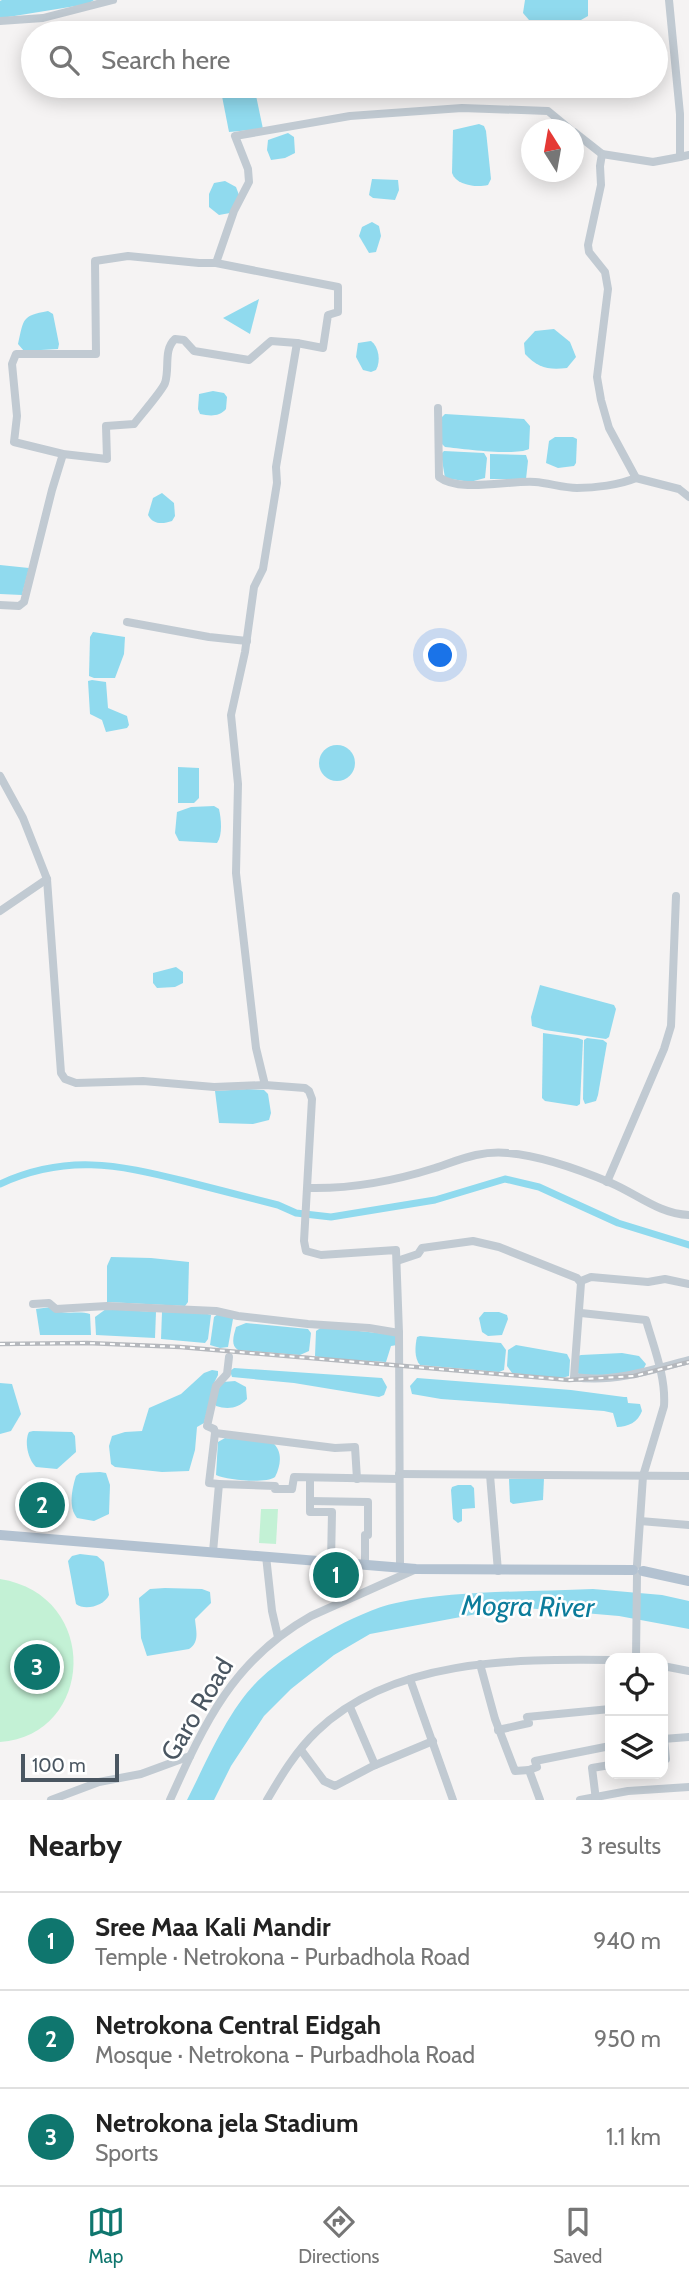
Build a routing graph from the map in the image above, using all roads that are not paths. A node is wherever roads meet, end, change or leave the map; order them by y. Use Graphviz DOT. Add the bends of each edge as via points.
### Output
graph roads {
  1 [pos="113,0"];
  2 [pos="669,0"];
  3 [pos="0,21"];
  4 [pos="558,119"];
  5 [pos="584,140"];
  6 [pos="602,154"];
  7 [pos="685,156"];
  8 [pos="216,262"];
  9 [pos="297,343"];
  10 [pos="438,408"];
  11 [pos="63,454"];
  12 [pos="636,478"];
  13 [pos="689,498"];
  14 [pos="0,605"];
  15 [pos="127,622"];
  16 [pos="247,641"];
  17 [pos="0,776"];
  18 [pos="47,878"];
  19 [pos="676,896"];
  20 [pos="0,911"];
  21 [pos="265,1085"];
  22 [pos="607,1182"];
  23 [pos="308,1191"];
  24 [pos="689,1215"];
  25 [pos="397,1261"];
  26 [pos="581,1281"];
  27 [pos="689,1284"];
  28 [pos="33,1304"];
  29 [pos="581,1313"];
  30 [pos="399,1333"];
  31 [pos="229,1357"];
  32 [pos="689,1360"];
  33 [pos="659,1368"];
  34 [pos="215,1433"];
  35 [pos="490,1475"];
  36 [pos="399,1476"];
  37 [pos="643,1476"];
  38 [pos="689,1476"];
  39 [pos="310,1478"];
  40 [pos="357,1479"];
  41 [pos="219,1484"];
  42 [pos="310,1501"];
  43 [pos="640,1521"];
  44 [pos="689,1525"];
  45 [pos="0,1535"];
  46 [pos="213,1552"];
  47 [pos="266,1556"];
  48 [pos="331,1562"];
  49 [pos="365,1565"];
  50 [pos="400,1566"];
  51 [pos="416,1569"];
  52 [pos="498,1571"];
  53 [pos="637,1572"];
  54 [pos="689,1581"];
  55 [pos="278,1637"];
  56 [pos="635,1653"];
  57 [pos="605,1660"];
  58 [pos="480,1664"];
  59 [pos="668,1666"];
  60 [pos="689,1671"];
  61 [pos="410,1679"];
  62 [pos="350,1707"];
  63 [pos="605,1709"];
  64 [pos="498,1730"];
  65 [pos="689,1737"];
  66 [pos="668,1739"];
  67 [pos="433,1741"];
  68 [pos="605,1747"];
  69 [pos="301,1750"];
  70 [pos="190,1756"];
  71 [pos="375,1765"];
  72 [pos="605,1766"];
  73 [pos="529,1770"];
  74 [pos="689,1787"];
  75 [pos="596,1798"];
  76 [pos="51,1800"];
  77 [pos="170,1800"];
  78 [pos="267,1800"];
  79 [pos="453,1800"];
  80 [pos="540,1800"];
  81 [pos="580,1800"];
  1 -- 3 [label="street" via="43,18"];
  2 -- 7 [label="street"];
  4 -- 8 [label="street" via="548,111 461,108 350,116 235,136 249,182"];
  5 -- 6 [label="street"];
  6 -- 7 [label="street" via="653,162"];
  6 -- 12 [label="street" via="601,186 588,244 606,272 608,289 597,377 609,428"];
  8 -- 9 [label="street" via="338,287 338,312 328,315 323,348"];
  8 -- 11 [label="street" via="128,256 94,261 96,354 16,354 12,364 17,416 14,442"];
  9 -- 11 [label="street" via="271,341 249,360 194,351 184,340 175,339 168,351 165,385 134,424 106,426 107,459"];
  9 -- 16 [label="street" via="263,569 254,587"];
  10 -- 12 [label="street" via="439,477 447,482 535,482 576,488"];
  11 -- 14 [label="street" via="24,603"];
  12 -- 13 [label="street" via="679,489"];
  15 -- 16 [label="street"];
  16 -- 21 [label="street" via="231,715 238,784 236,873 256,1048"];
  17 -- 18 [label="street"];
  18 -- 20 [label="street"];
  18 -- 21 [label="street" via="65,1079 75,1083"];
  19 -- 22 [label="street" via="671,1026"];
  21 -- 23 [label="street" via="300,1087 311,1095"];
  22 -- 23 [label="street" via="559,1164 492,1152 393,1179"];
  22 -- 24 [label="street" via="659,1208"];
  23 -- 25 [label="street" via="306,1251 395,1250"];
  25 -- 26 [label="street" via="422,1248 473,1241"];
  25 -- 30 [label="street"];
  26 -- 27 [label="street" via="591,1277 665,1279"];
  26 -- 33 [label="street" via="574,1377 618,1376"];
  28 -- 30 [label="street" via="49,1303 60,1309 107,1306 216,1311"];
  29 -- 33 [label="street" via="646,1320"];
  30 -- 36 [label="street"];
  31 -- 34 [label="street" via="207,1426"];
  32 -- 33 [label="street"];
  33 -- 37 [label="street" via="664,1406"];
  34 -- 40 [label="street" via="355,1447"];
  34 -- 41 [label="street" via="209,1483"];
  35 -- 36 [label="street"];
  35 -- 37 [label="street"];
  35 -- 52 [label="street"];
  36 -- 40 [label="street"];
  36 -- 50 [label="street"];
  37 -- 38 [label="street"];
  37 -- 43 [label="street"];
  39 -- 40 [label="street"];
  39 -- 41 [label="street" via="294,1477 292,1489 287,1490"];
  39 -- 42 [label="street"];
  41 -- 46 [label="street"];
  42 -- 48 [label="street" via="310,1512 332,1512"];
  42 -- 49 [label="street" via="368,1502"];
  43 -- 44 [label="street"];
  43 -- 53 [label="street"];
  45 -- 46 [label="main road"];
  46 -- 47 [label="main road"];
  47 -- 48 [label="main road"];
  47 -- 55 [label="street"];
  48 -- 49 [label="main road"];
  49 -- 50 [label="main road"];
  50 -- 51 [label="main road"];
  51 -- 52 [label="main road"];
  51 -- 55 [label="street, Garo Road" via="311,1616"];
  52 -- 53 [label="main road"];
  53 -- 54 [label="main road"];
  53 -- 56 [label="street"];
  55 -- 70 [label="street, Garo Road" via="233,1681"];
  57 -- 58 [label="street"];
  58 -- 61 [label="street"];
  58 -- 64 [label="street"];
  59 -- 60 [label="street"];
  61 -- 62 [label="street"];
  61 -- 67 [label="street"];
  62 -- 69 [label="street" via="317,1731"];
  62 -- 71 [label="street"];
  63 -- 64 [label="street" via="527,1717 528,1723"];
  64 -- 73 [label="street" via="515,1771"];
  65 -- 66 [label="street"];
  67 -- 71 [label="street"];
  67 -- 79 [label="street"];
  68 -- 73 [label="street" via="535,1761 537,1766"];
  69 -- 71 [label="street" via="324,1781 335,1786"];
  69 -- 78 [label="street"];
  70 -- 76 [label="street"];
  70 -- 77 [label="street, Garo Road"];
  72 -- 75 [label="street" via="592,1768"];
  73 -- 80 [label="street"];
  74 -- 75 [label="street"];
  75 -- 81 [label="street"];
}
